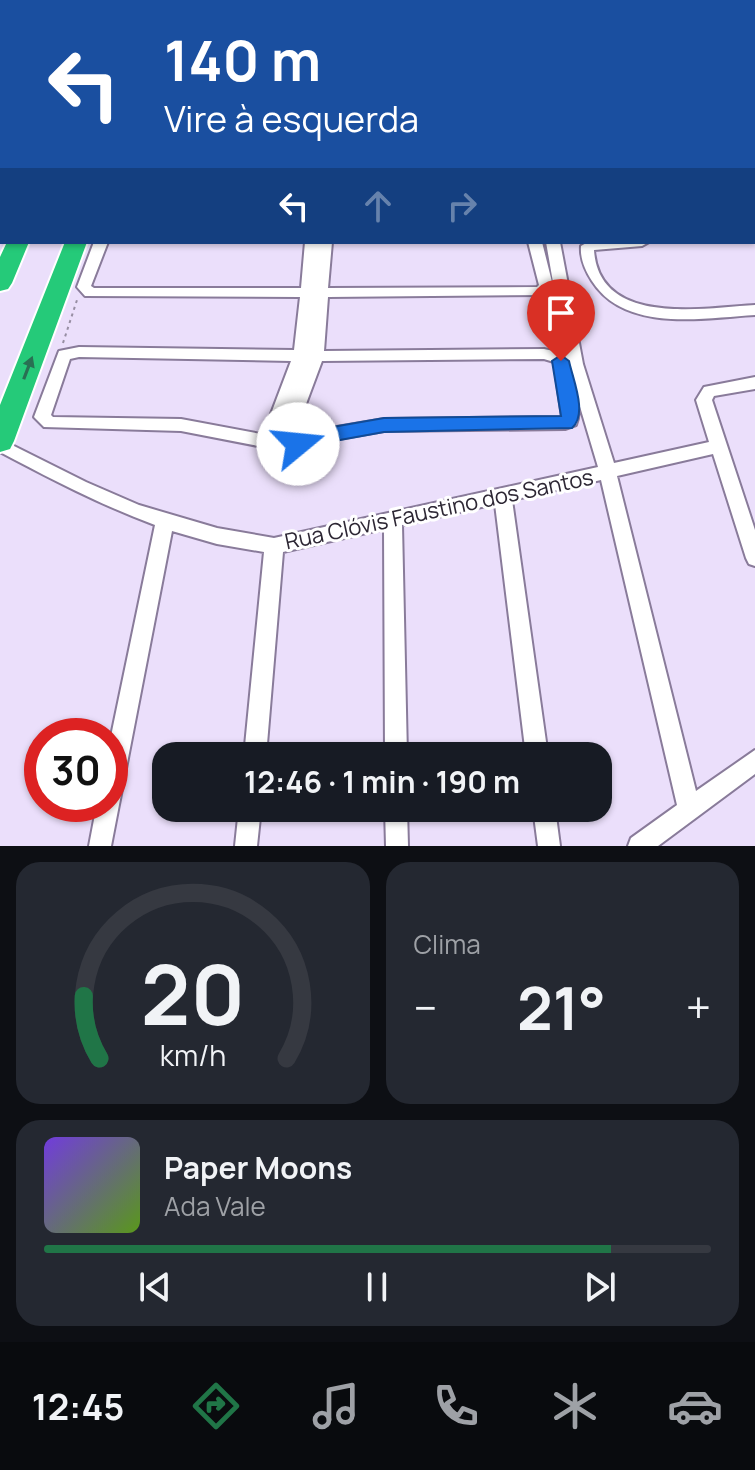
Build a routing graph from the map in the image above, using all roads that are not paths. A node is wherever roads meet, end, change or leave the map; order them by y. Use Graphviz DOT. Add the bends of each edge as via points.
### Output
graph roads {
  1 [pos="47,0"];
  2 [pos="83,0"];
  3 [pos="17,244"];
  4 [pos="75,244"];
  5 [pos="100,244"];
  6 [pos="312,244"];
  7 [pos="325,244"];
  8 [pos="536,244"];
  9 [pos="553,244"];
  10 [pos="615,244"];
  11 [pos="0,283"];
  12 [pos="313,293"];
  13 [pos="755,310"];
  14 [pos="308,355"];
  15 [pos="755,383"];
  16 [pos="281,436"];
  17 [pos="0,443"];
  18 [pos="717,447"];
  19 [pos="608,472"];
  20 [pos="503,495"];
  21 [pos="393,519"];
  22 [pos="165,520"];
  23 [pos="274,546"];
  24 [pos="755,558"];
  25 [pos="125,718"];
  26 [pos="256,742"];
  27 [pos="396,742"];
  28 [pos="535,742"];
  29 [pos="755,761"];
  30 [pos="689,809"];
  31 [pos="105,822"];
  32 [pos="249,822"];
  33 [pos="396,822"];
  34 [pos="546,822"];
  35 [pos="100,846"];
  36 [pos="246,846"];
  37 [pos="397,846"];
  38 [pos="549,846"];
  39 [pos="639,846"];
  1 -- 2 [label="street"];
  3 -- 11 [label="highway"];
  17 -- 4 [label="highway, one-way"];
  5 -- 12 [label="street" via="85,290 96,293"];
  6 -- 12 [label="street"];
  7 -- 12 [label="street"];
  8 -- 12 [label="street" via="546,286 541,292"];
  9 -- 19 [label="street" via="575,364"];
  10 -- 13 [label="street" via="588,246 587,254 600,289 609,297 654,313"];
  12 -- 14 [label="street"];
  14 -- 16 [label="street"];
  14 -- 16 [label="street" via="79,352 64,355 44,405 44,421 181,425"];
  14 -- 16 [label="street" via="552,355 561,361 571,416 565,423 384,425"];
  15 -- 18 [label="street" via="705,395"];
  17 -- 22 [label="street" via="99,496"];
  18 -- 19 [label="street, Rua Clóvis Faustino dos Santos"];
  18 -- 24 [label="street"];
  19 -- 20 [label="street, Rua Clóvis Faustino dos Santos"];
  19 -- 30 [label="street"];
  20 -- 21 [label="street, Rua Clóvis Faustino dos Santos"];
  20 -- 28 [label="street"];
  21 -- 23 [label="street, Rua Clóvis Faustino dos Santos"];
  21 -- 27 [label="street"];
  22 -- 23 [label="street"];
  22 -- 25 [label="street"];
  23 -- 26 [label="street, Rua Clóvis Faustino dos Santos"];
  29 -- 30 [label="street"];
  30 -- 39 [label="street"];
  31 -- 35 [label="street"];
  32 -- 36 [label="street"];
  33 -- 37 [label="street"];
  34 -- 38 [label="street"];
}
